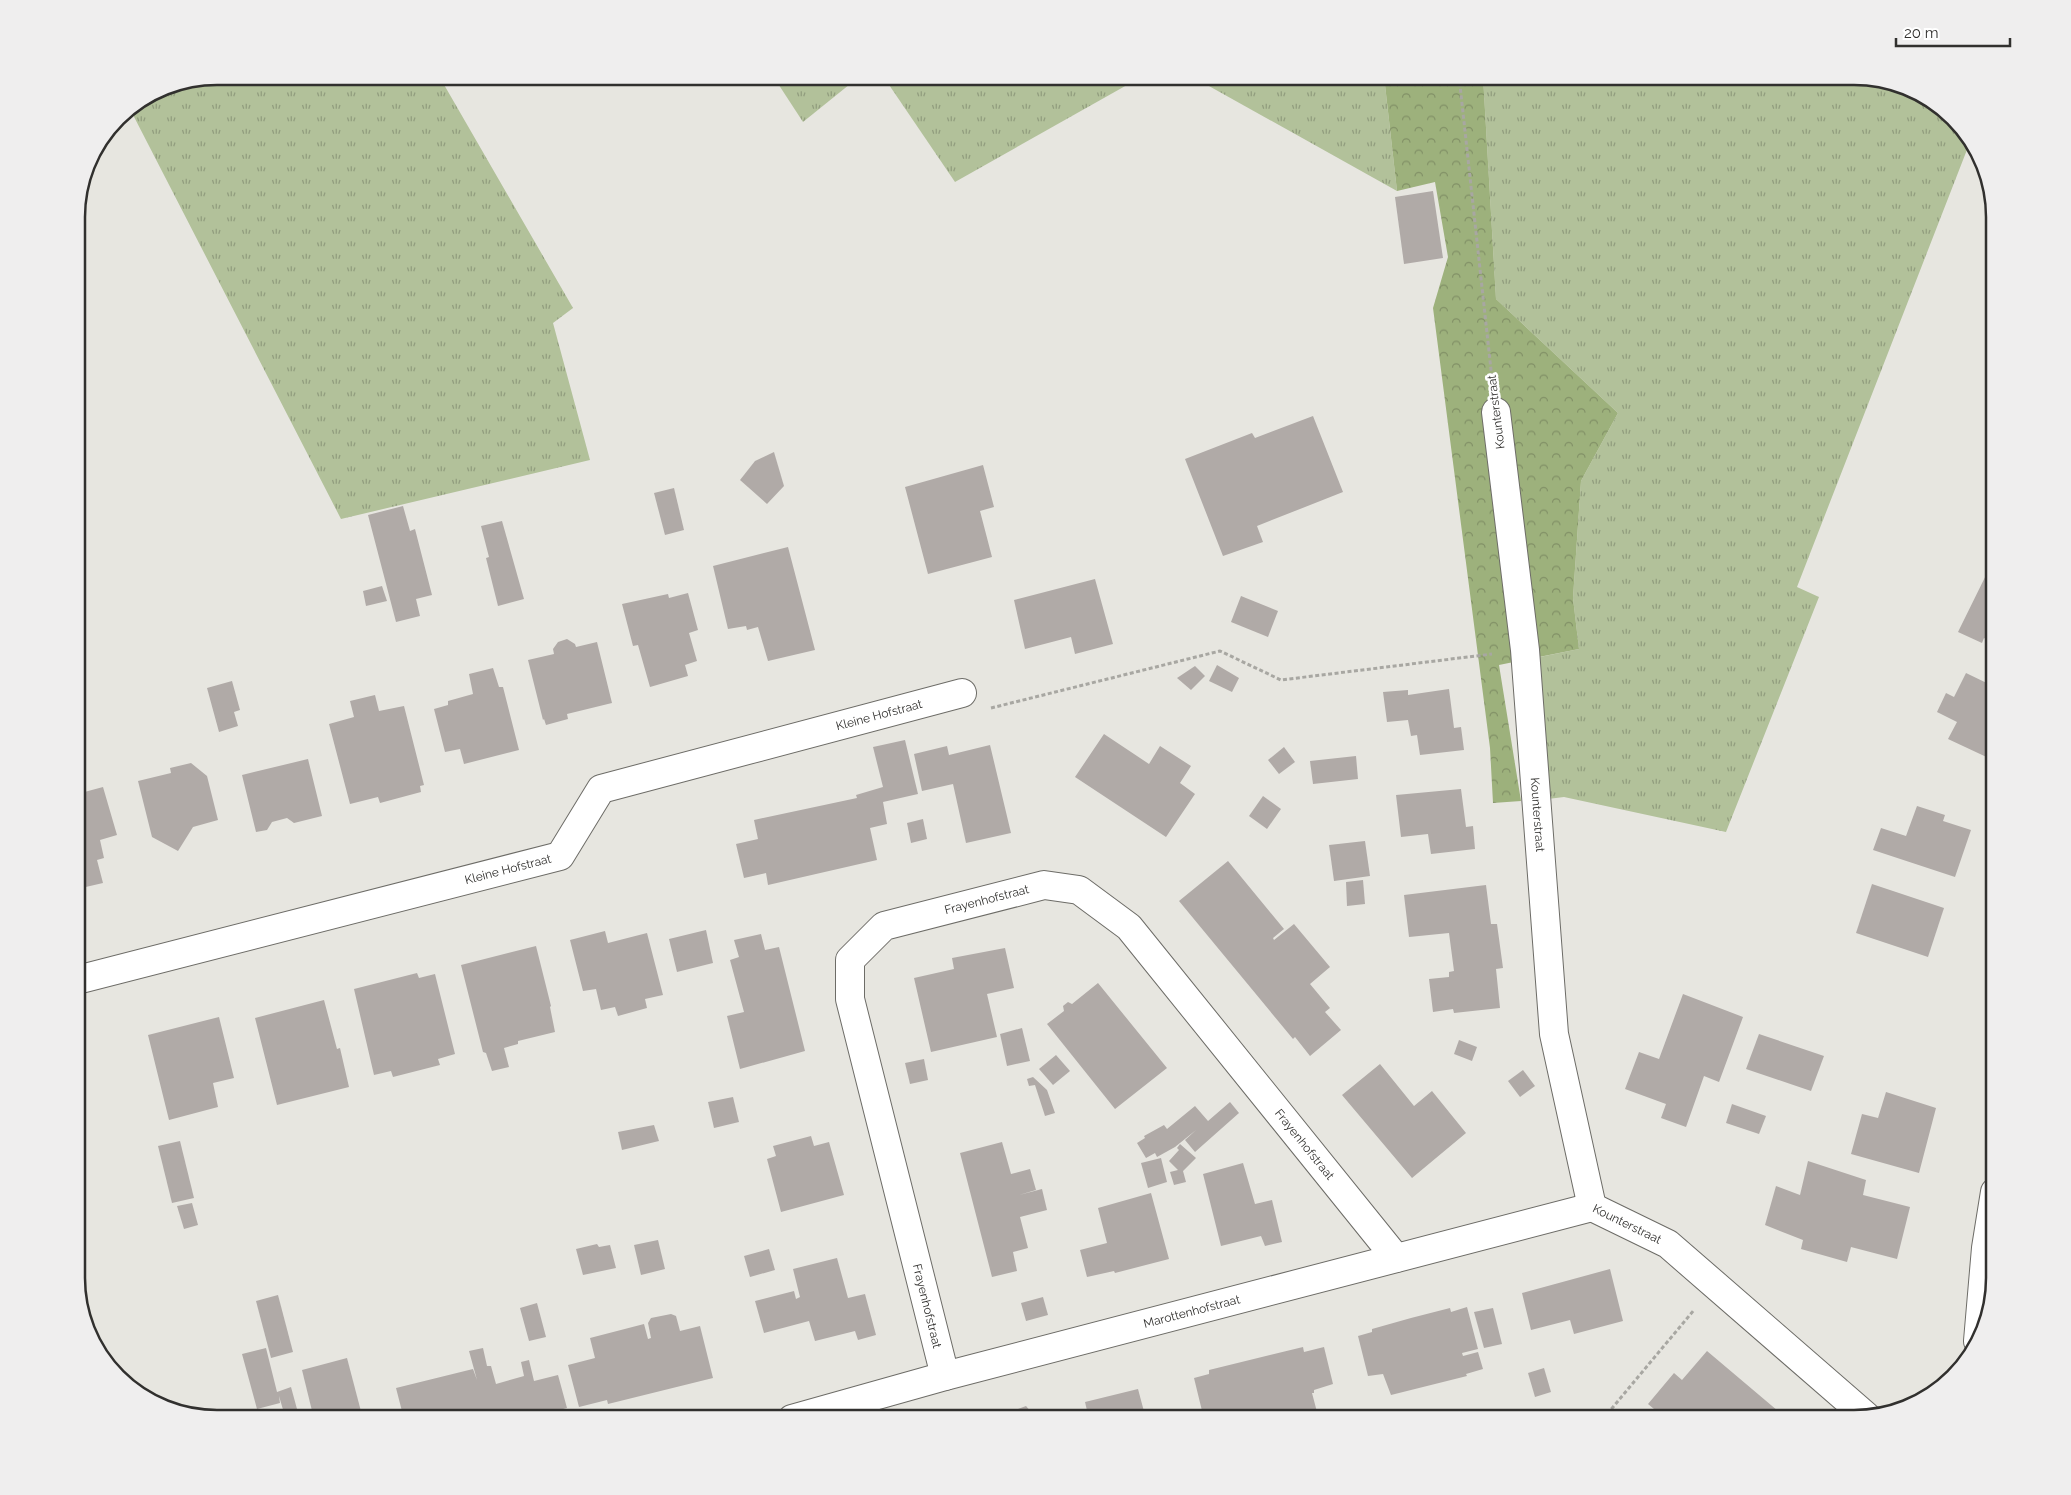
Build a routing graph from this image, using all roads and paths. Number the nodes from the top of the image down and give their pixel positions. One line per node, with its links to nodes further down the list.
1 (1461, 85): 2 (path, Kounterstraat)
2 (1496, 412): 3 (street, Kounterstraat)
3 (1525, 650): 4 (path); 6 (street, Kounterstraat)
4 (962, 693): 5 (street, Kleine Hofstraat)
5 (85, 978)
6 (1592, 1207): 8 (street, Marottenhofstraat); 9 (street, Kounterstraat)
7 (1986, 1248): 10 (street)
8 (1396, 1258): 11 (street, Marottenhofstraat); 11 (street, Frayenhofstraat)
9 (1715, 1284): 13 (path); 14 (street, Kounterstraat)
10 (1980, 1315)
11 (945, 1376): 12 (street, Marottenhofstraat)
12 (824, 1410)
13 (1610, 1410)
14 (1859, 1410)

